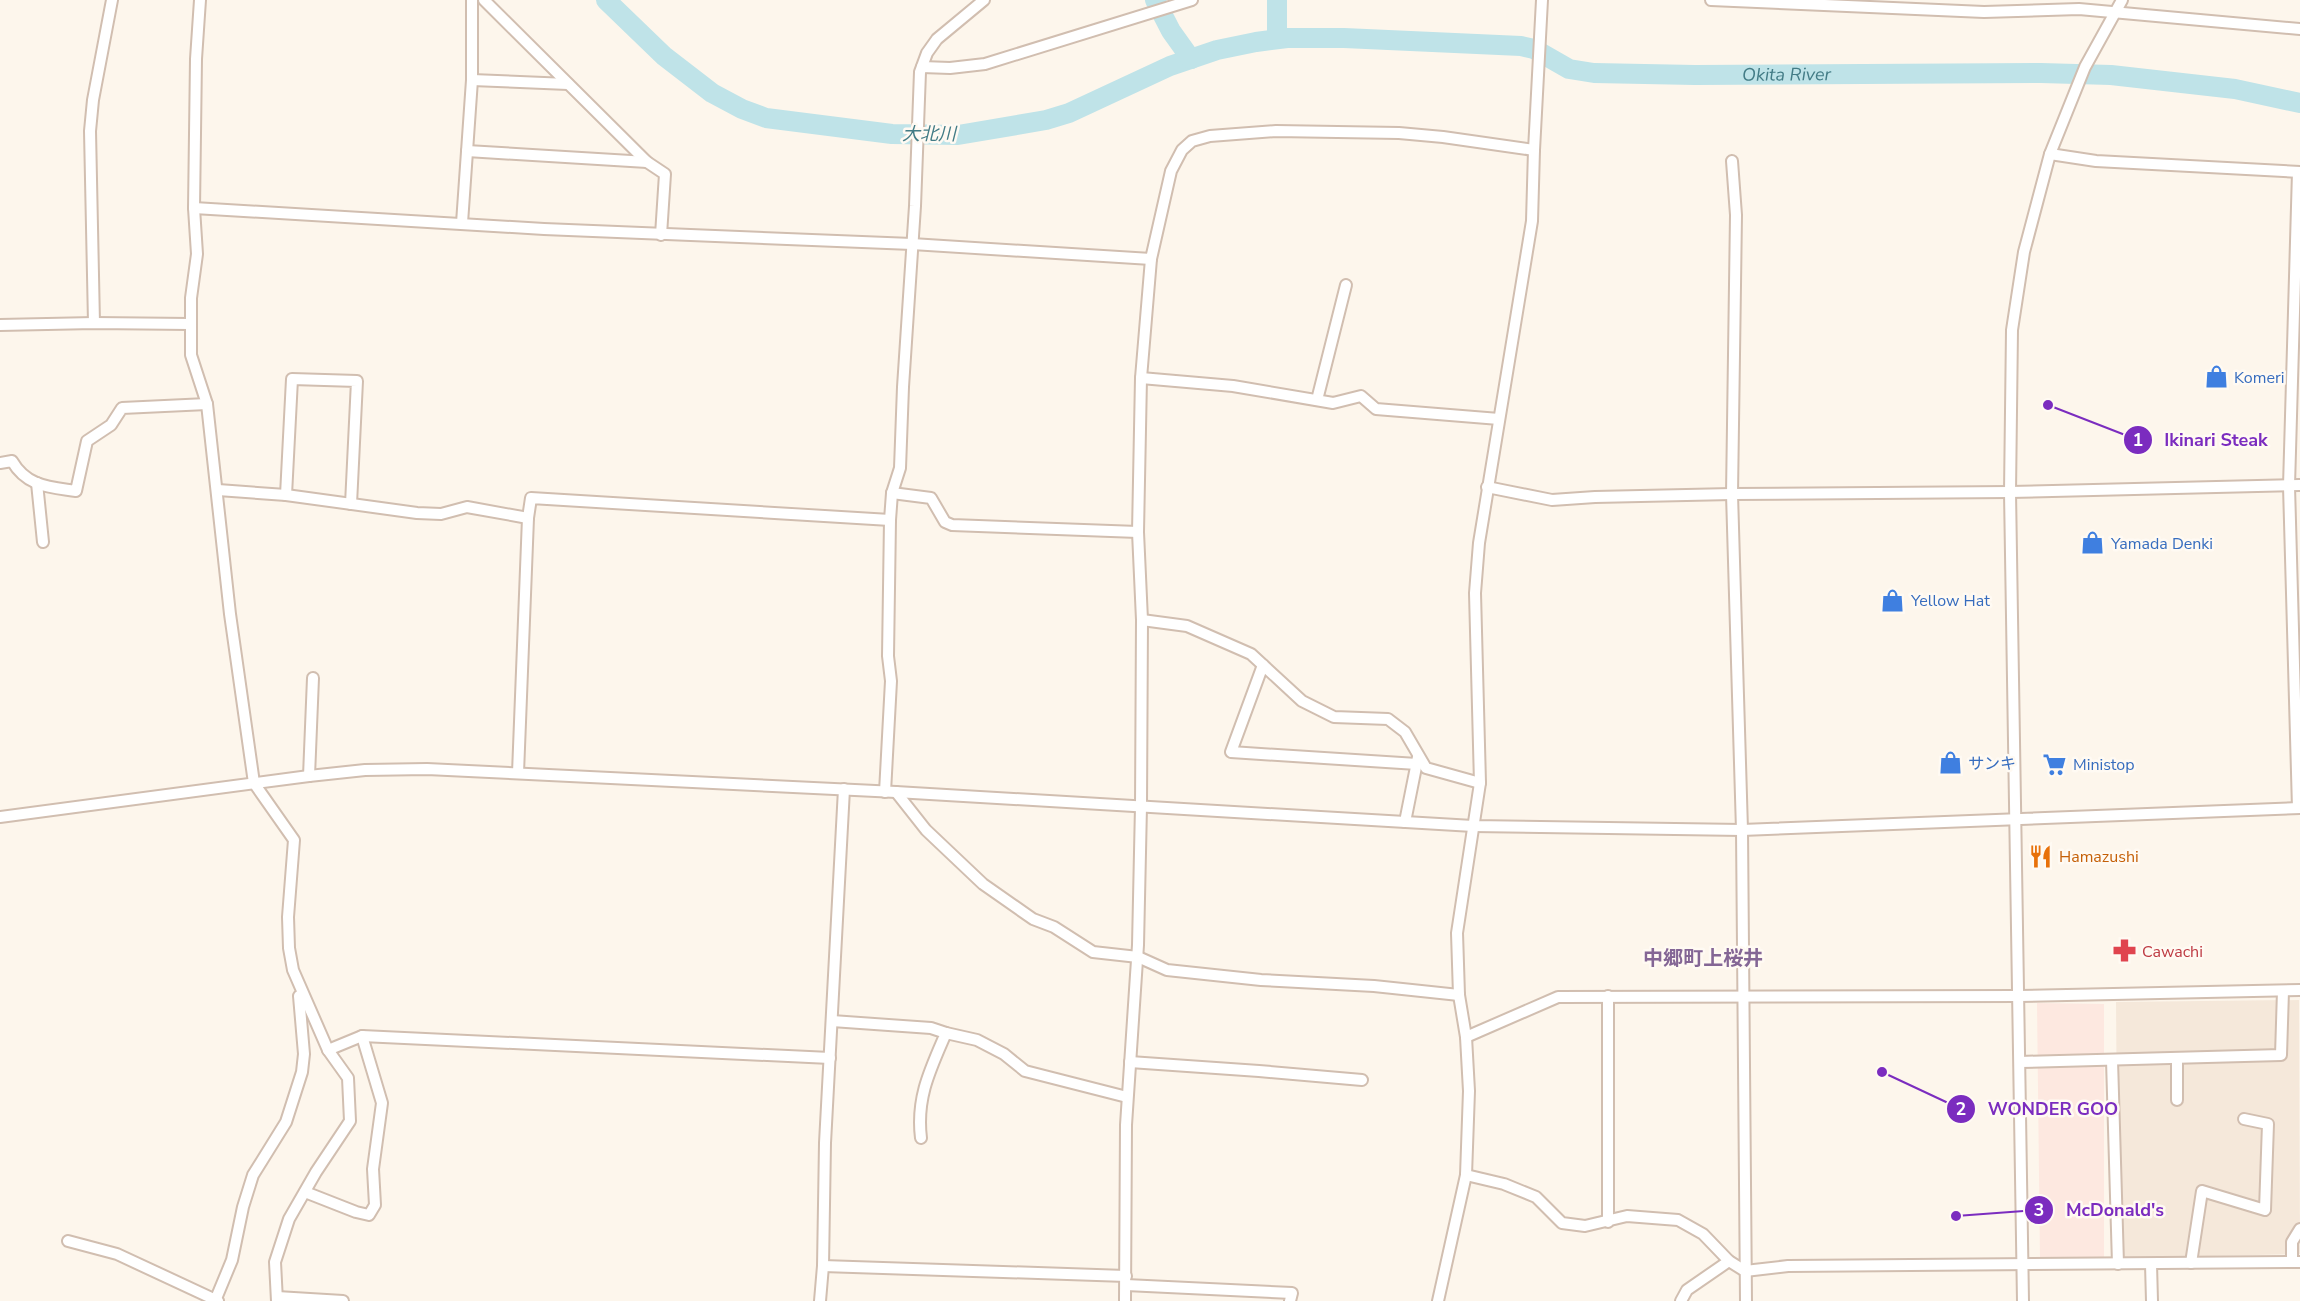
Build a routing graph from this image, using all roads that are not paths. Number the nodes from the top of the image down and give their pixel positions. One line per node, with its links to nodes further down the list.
1 (112, 0): 28 (street)
2 (200, 0): 22 (street)
3 (471, 0): 14 (street)
4 (484, 0): 15 (street)
5 (984, 0): 13 (street)
6 (1191, 0): 13 (street)
7 (1542, 0): 16 (street)
8 (1711, 0): 9 (street)
9 (1718, 0): 11 (street)
10 (2122, 0): 11 (street)
11 (2113, 14): 12 (street); 18 (street)
12 (2300, 29)
13 (921, 69): 25 (street)
14 (472, 80): 15 (street); 17 (street)
15 (568, 84): 20 (street)
16 (1534, 150): 26 (street); 34 (street)
17 (467, 151): 20 (street); 23 (street)
18 (2052, 151): 21 (street); 40 (street)
19 (1732, 161): 42 (street)
20 (646, 162): 24 (street)
21 (2299, 172): 37 (street)
22 (194, 208): 23 (street); 29 (street)
23 (462, 223): 24 (street)
24 (661, 235): 25 (street)
25 (912, 244): 26 (street); 41 (street)
26 (1150, 259): 31 (street)
27 (1346, 285): 32 (street)
28 (94, 323): 29 (street); 30 (street)
29 (190, 324): 33 (street)
30 (0, 326)
31 (1141, 378): 32 (street); 47 (street)
32 (1317, 400): 34 (street)
33 (207, 404): 36 (street); 39 (street)
34 (1499, 419): 38 (street)
35 (0, 463): 36 (street)
36 (37, 483): 48 (street)
37 (2294, 486): 40 (street); 60 (street)
38 (1487, 487): 42 (street); 56 (street)
39 (218, 490): 43 (street); 55 (street)
40 (2010, 492): 42 (street); 62 (street)
41 (892, 493): 46 (street); 47 (street)
42 (1732, 494): 65 (street)
43 (286, 495): 44 (street); 44 (street)
44 (351, 504): 45 (street)
45 (528, 518): 46 (street); 53 (street)
46 (890, 520): 58 (street)
47 (1138, 531): 49 (street)
48 (43, 542)
49 (1142, 620): 50 (street); 59 (street)
50 (1263, 665): 52 (street); 52 (street)
51 (313, 678): 54 (street)
52 (1418, 758): 56 (street); 63 (street)
53 (518, 773): 54 (street); 57 (street)
54 (309, 776): 55 (street)
55 (254, 783): 61 (street); 67 (street)
56 (1480, 783): 64 (street)
57 (844, 789): 58 (street); 74 (street)
58 (890, 792): 59 (street); 66 (street)
59 (1141, 806): 63 (street); 66 (street)
60 (2299, 808): 62 (street)
61 (0, 817)
62 (2016, 818): 65 (street); 73 (street)
63 (1405, 822): 64 (street)
64 (1473, 826): 65 (street); 70 (street)
65 (1742, 830): 71 (street)
66 (1136, 957): 70 (street); 82 (street)
67 (299, 987): 78 (street); 104 (street)
68 (2300, 990): 69 (street)
69 (2283, 991): 73 (street); 80 (street)
70 (1459, 995): 77 (street)
71 (1744, 995): 72 (street); 73 (street); 101 (street)
72 (1608, 996): 77 (street); 91 (street)
73 (2019, 996): 83 (street)
74 (832, 1021): 75 (street); 79 (street)
75 (946, 1034): 85 (street); 88 (street)
76 (362, 1036): 78 (street); 79 (street); 90 (street)
77 (1466, 1037): 89 (street)
78 (328, 1050): 90 (street)
79 (830, 1058): 100 (street)
80 (2177, 1058): 81 (street); 86 (street)
81 (2112, 1060): 83 (street); 97 (street)
82 (1130, 1062): 84 (street); 85 (street)
83 (2020, 1062): 99 (street)
84 (1362, 1080)
85 (1127, 1097): 102 (street)
86 (2177, 1100)
87 (2244, 1119): 96 (street)
88 (921, 1138)
89 (1466, 1175): 91 (street); 109 (street)
90 (305, 1192): 103 (street)
91 (1608, 1222): 94 (street)
92 (2300, 1229): 95 (street)
93 (68, 1241): 104 (street)
94 (1729, 1261): 101 (street); 110 (street)
95 (2296, 1262): 96 (street)
96 (2192, 1263): 98 (street)
97 (2118, 1264): 98 (street); 99 (street)
98 (2151, 1264): 113 (street)
99 (2023, 1265): 101 (street); 112 (street)
100 (823, 1266): 102 (street); 106 (street)
101 (1745, 1271): 111 (street)
102 (1126, 1281): 107 (street); 108 (street)
103 (277, 1299): 105 (street)
104 (216, 1301)
105 (343, 1301)
106 (820, 1301)
107 (1125, 1301)
108 (1290, 1301)
109 (1438, 1301)
110 (1681, 1301)
111 (1746, 1301)
112 (2023, 1301)
113 (2152, 1301)

